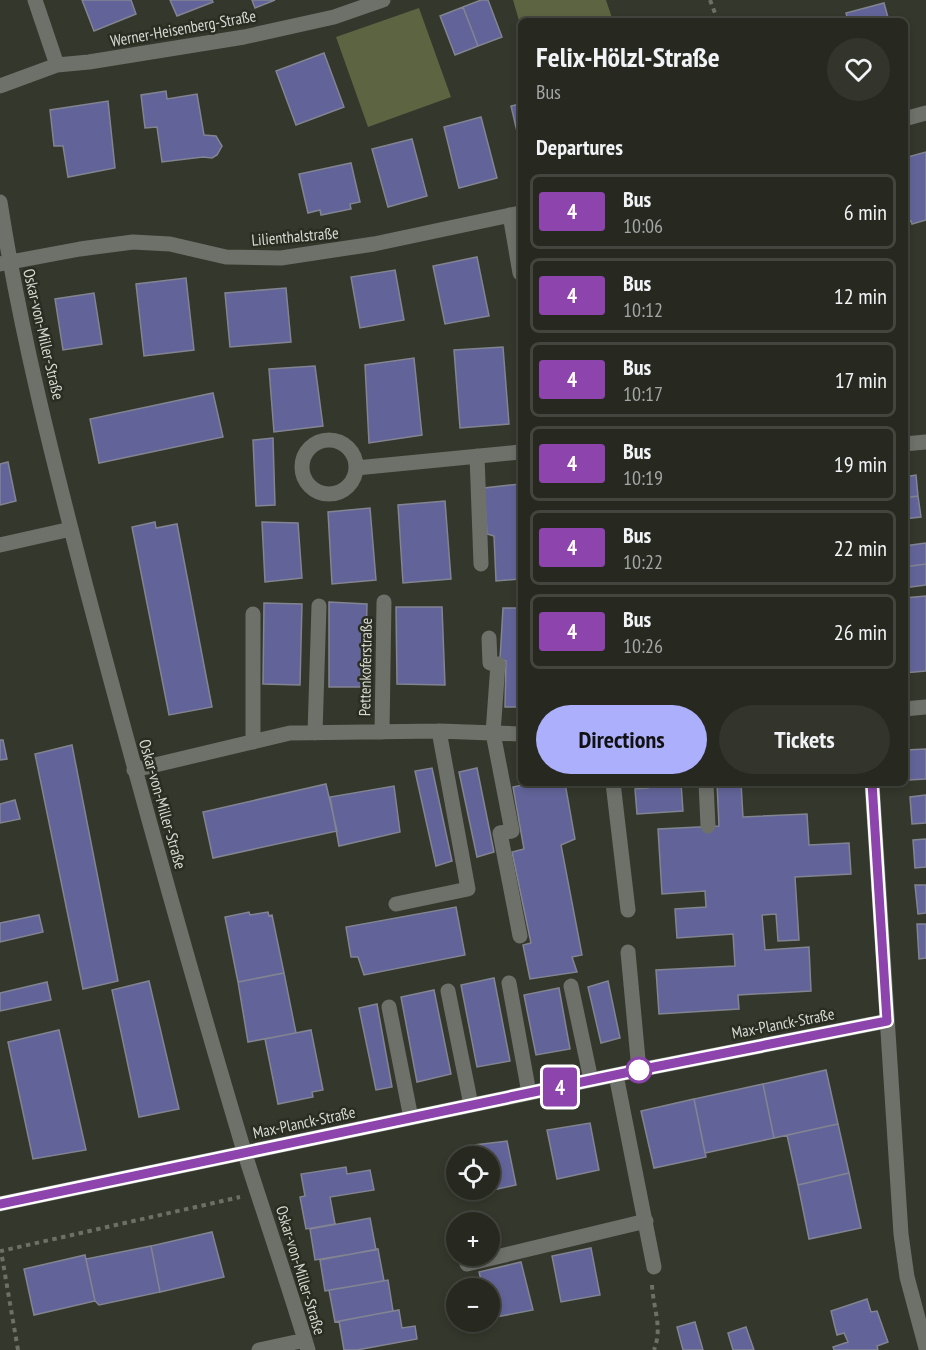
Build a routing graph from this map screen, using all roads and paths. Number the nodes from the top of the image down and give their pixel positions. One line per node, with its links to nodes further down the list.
1 (36, 0): 5 (street)
2 (383, 0): 5 (street, Werner-Heisenberg-Straße)
3 (710, 0): 4 (path)
4 (717, 18)
5 (57, 64): 6 (street, Werner-Heisenberg-Straße)
6 (0, 86)
7 (926, 113): 8 (street)
8 (908, 118)
9 (0, 202): 12 (street, Oskar-von-Miller-Straße)
10 (515, 214): 11 (street); 12 (street, Lilienthalstraße)
11 (518, 249)
12 (5, 263): 18 (street, Oskar-von-Miller-Straße)
13 (926, 442): 14 (street)
14 (908, 444)
15 (518, 453): 16 (street)
16 (477, 456): 17 (street); 20 (street)
17 (356, 468)
18 (71, 529): 19 (street); 33 (street, Oskar-von-Miller-Straße)
19 (0, 545)
20 (481, 564)
21 (384, 602): 28 (street, Pettenkoferstraße)
22 (319, 606): 29 (street)
23 (253, 614): 32 (street)
24 (489, 638): 30 (street)
25 (926, 707): 26 (street)
26 (908, 709)
27 (439, 731): 28 (street, Pettenkoferstraße); 30 (street, Pettenkoferstraße); 38 (street)
28 (382, 732): 29 (street, Pettenkoferstraße)
29 (315, 733): 32 (street, Pettenkoferstraße)
30 (493, 733): 31 (street, Pettenkoferstraße); 40 (street)
31 (518, 734)
32 (253, 742): 33 (street, Pettenkoferstraße)
33 (134, 770): 53 (street, Oskar-von-Miller-Straße)
34 (613, 786): 39 (street)
35 (706, 786): 37 (street)
36 (872, 786): 46 (street)
37 (708, 826)
38 (396, 904)
39 (628, 910)
40 (520, 936)
41 (628, 952): 47 (street)
42 (509, 983): 50 (street)
43 (572, 986): 49 (street)
44 (448, 991): 51 (street)
45 (389, 1007): 52 (street)
46 (887, 1021): 47 (street, Max-Planck-Straße); 60 (street)
47 (639, 1070): 48 (street, Max-Planck-Straße)
48 (616, 1075): 49 (street, Max-Planck-Straße); 56 (street)
49 (591, 1080): 50 (street, Max-Planck-Straße)
50 (529, 1093): 51 (street, Max-Planck-Straße)
51 (471, 1105): 52 (street, Max-Planck-Straße)
52 (411, 1118): 53 (street, Max-Planck-Straße)
53 (245, 1154): 54 (street, Oskar-von-Miller-Straße); 55 (street, Max-Planck-Straße)
54 (258, 1193): 59 (street, Oskar-von-Miller-Straße); 61 (path)
55 (0, 1204)
56 (645, 1221): 57 (street); 58 (street)
57 (500, 1256)
58 (654, 1267): 63 (path)
59 (306, 1345): 62 (street)
60 (926, 1348)
61 (18, 1350)
62 (259, 1350)
63 (654, 1350)

